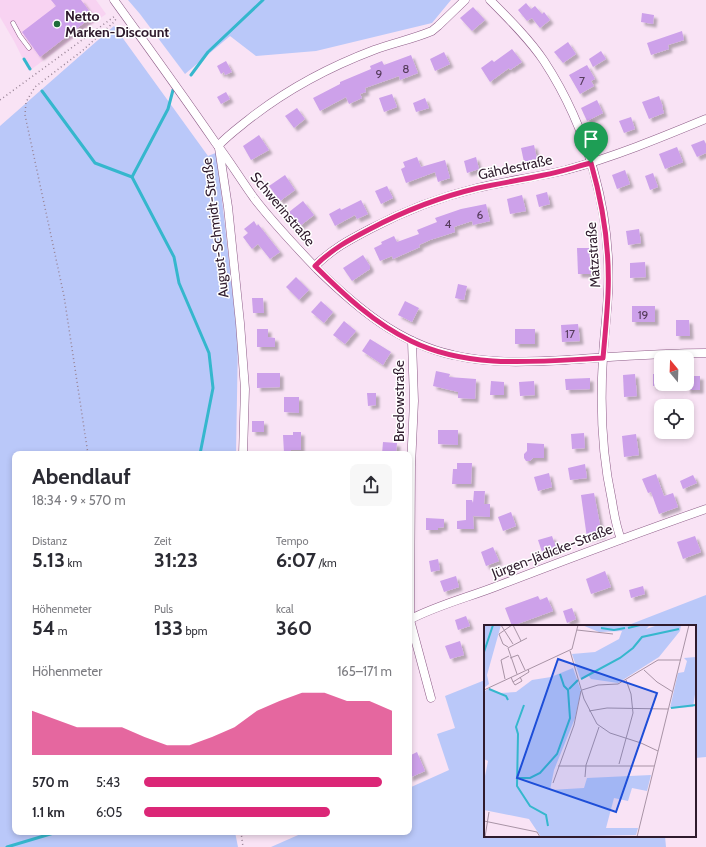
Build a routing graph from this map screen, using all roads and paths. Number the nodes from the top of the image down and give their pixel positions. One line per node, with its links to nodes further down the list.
1 (114, 0): 8 (street, Schwerinstraße)
2 (465, 0): 8 (street, August-Schmidt-Straße)
3 (490, 0): 9 (street, Matzstraße)
4 (12, 22): 5 (lane)
5 (29, 48)
6 (0, 100): 14 (path)
7 (706, 119): 9 (street, Gähdestraße)
8 (218, 146): 10 (street, Schwerinstraße); 15 (street, August-Schmidt-Straße)
9 (591, 163): 10 (street, Gähdestraße); 13 (street, Matzstraße)
10 (315, 266): 11 (street, Schwerinstraße)
11 (412, 341): 13 (street, Schwerinstraße); 16 (street, Bredowstraße)
12 (706, 353): 13 (street, Schwerinstraße)
13 (603, 358): 18 (street, Matzstraße)
14 (88, 451)
15 (243, 451)
16 (412, 451)
17 (706, 509): 18 (street, Jürgen-Jädicke-Straße)
18 (621, 539): 19 (street, Jürgen-Jädicke-Straße)
19 (412, 619)
20 (412, 627): 21 (street, Bredowstraße)
21 (431, 698)
22 (241, 835): 23 (path)
23 (243, 847)

